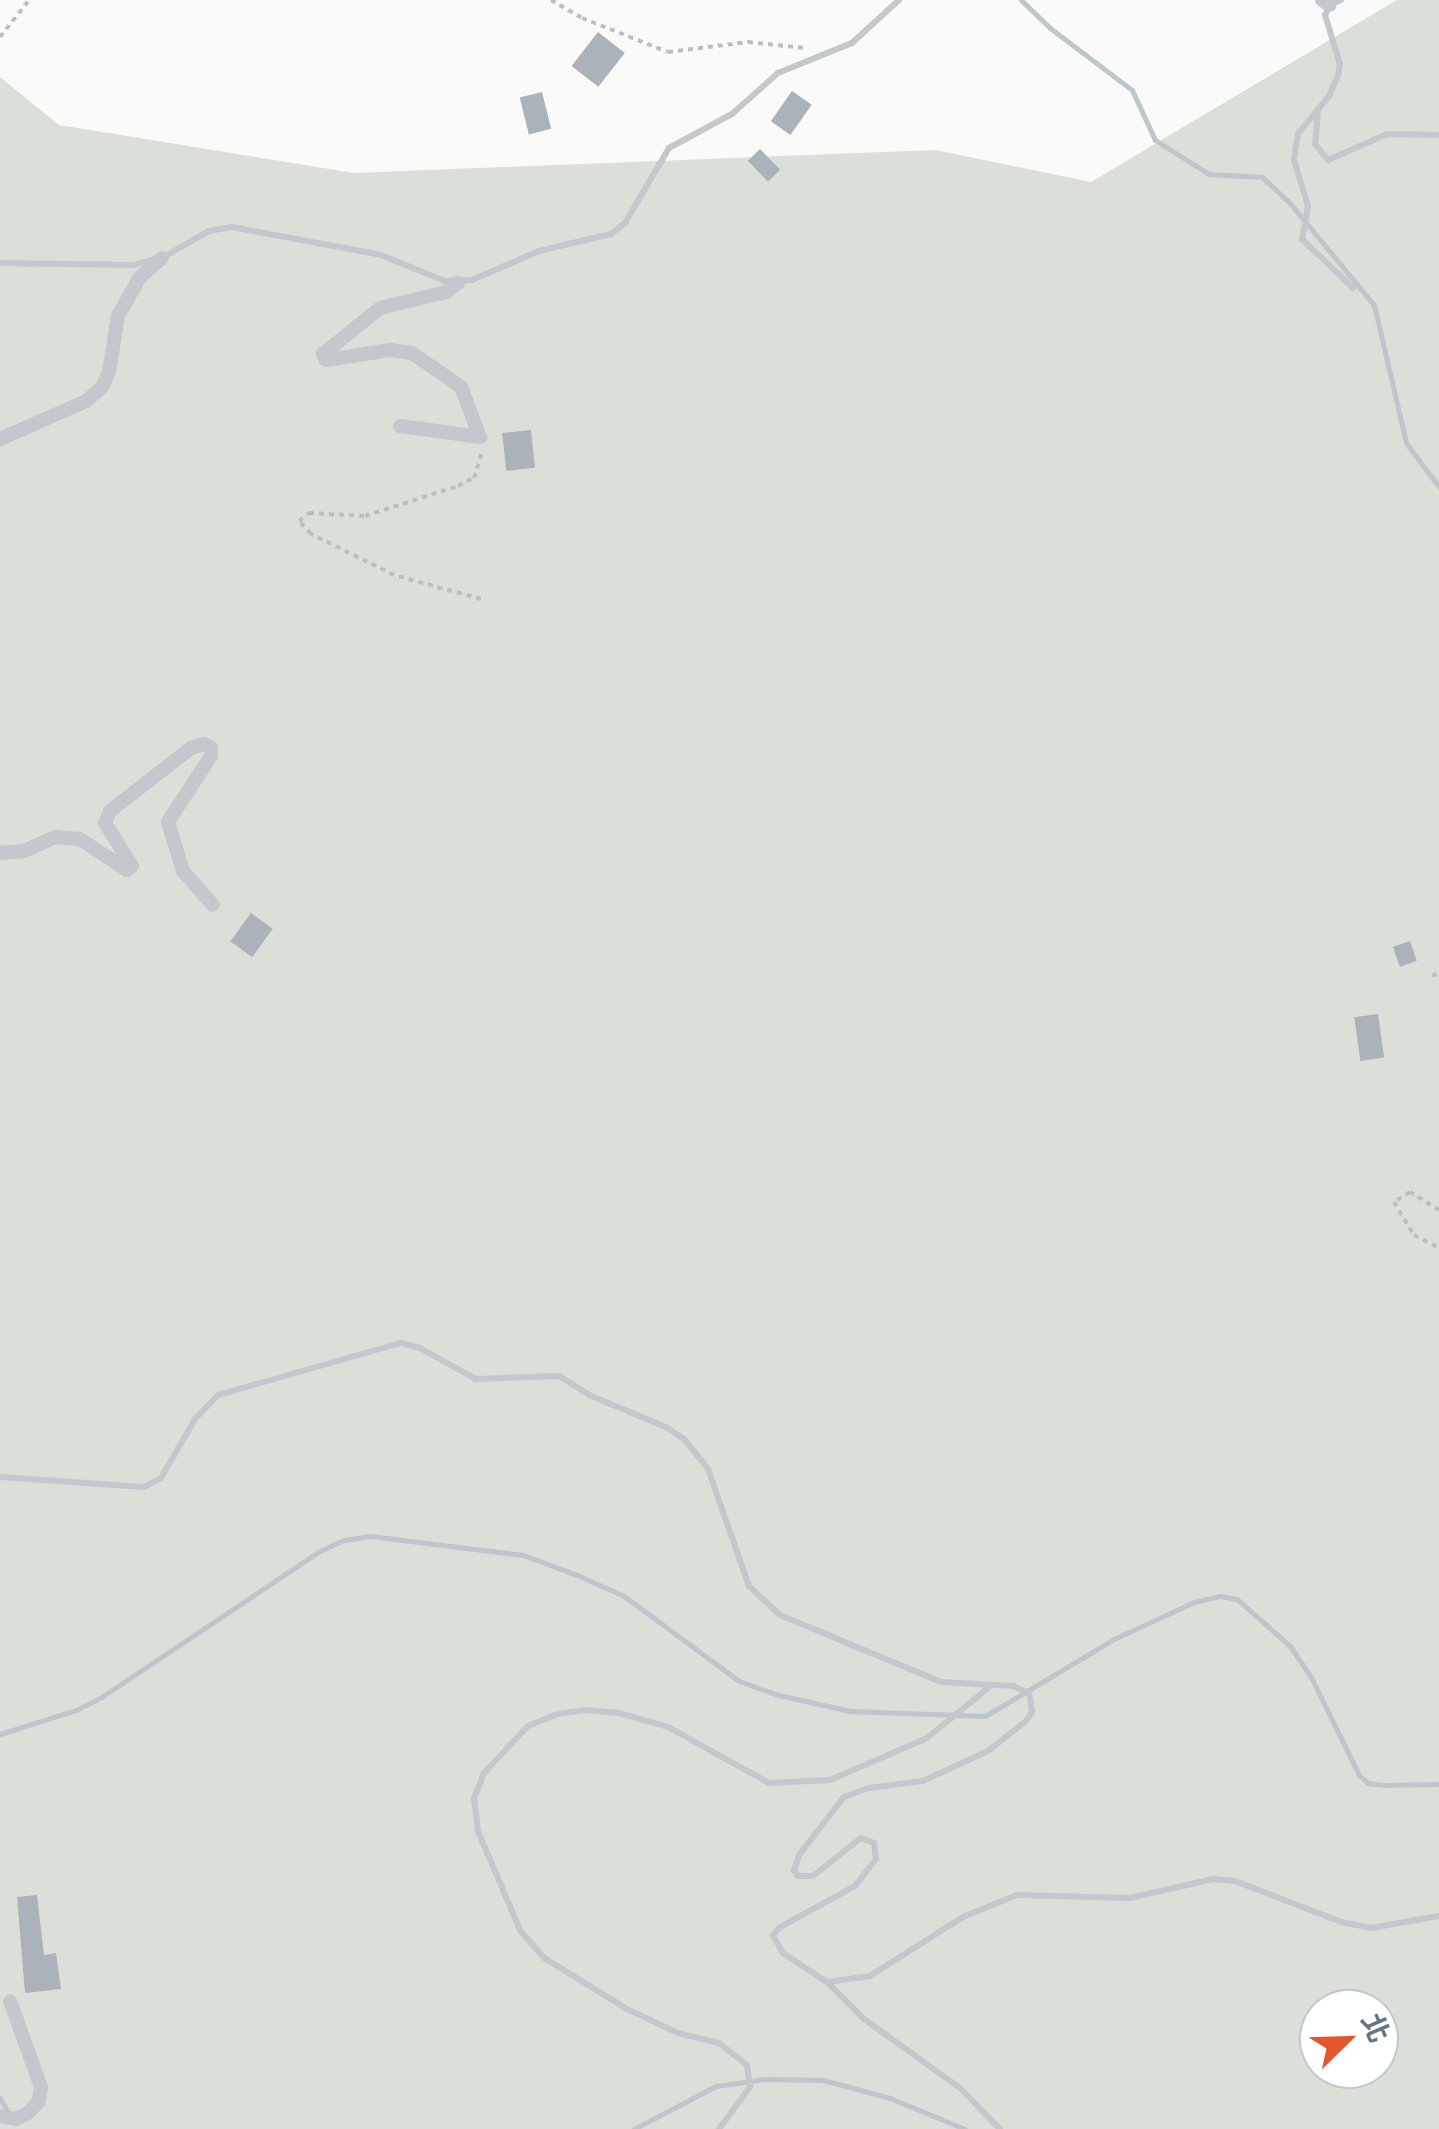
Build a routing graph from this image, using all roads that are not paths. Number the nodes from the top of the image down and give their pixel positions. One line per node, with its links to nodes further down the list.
1 (899, 0): 7 (lane)
2 (1331, 2): 3 (lane)
3 (1318, 110): 4 (lane); 8 (lane)
4 (1439, 135)
5 (162, 258): 6 (lane); 7 (lane); 10 (street)
6 (0, 263)
7 (458, 283): 9 (street)
8 (1352, 288)
9 (400, 426)
10 (0, 439)
11 (0, 853): 12 (street)
12 (213, 905)
13 (0, 1478): 14 (lane)
14 (989, 1688): 16 (lane); 19 (lane)
15 (1439, 1916): 16 (lane)
16 (827, 1982): 20 (lane)
17 (10, 2001): 18 (street)
18 (0, 2116)
19 (719, 2129)
20 (1000, 2129)

